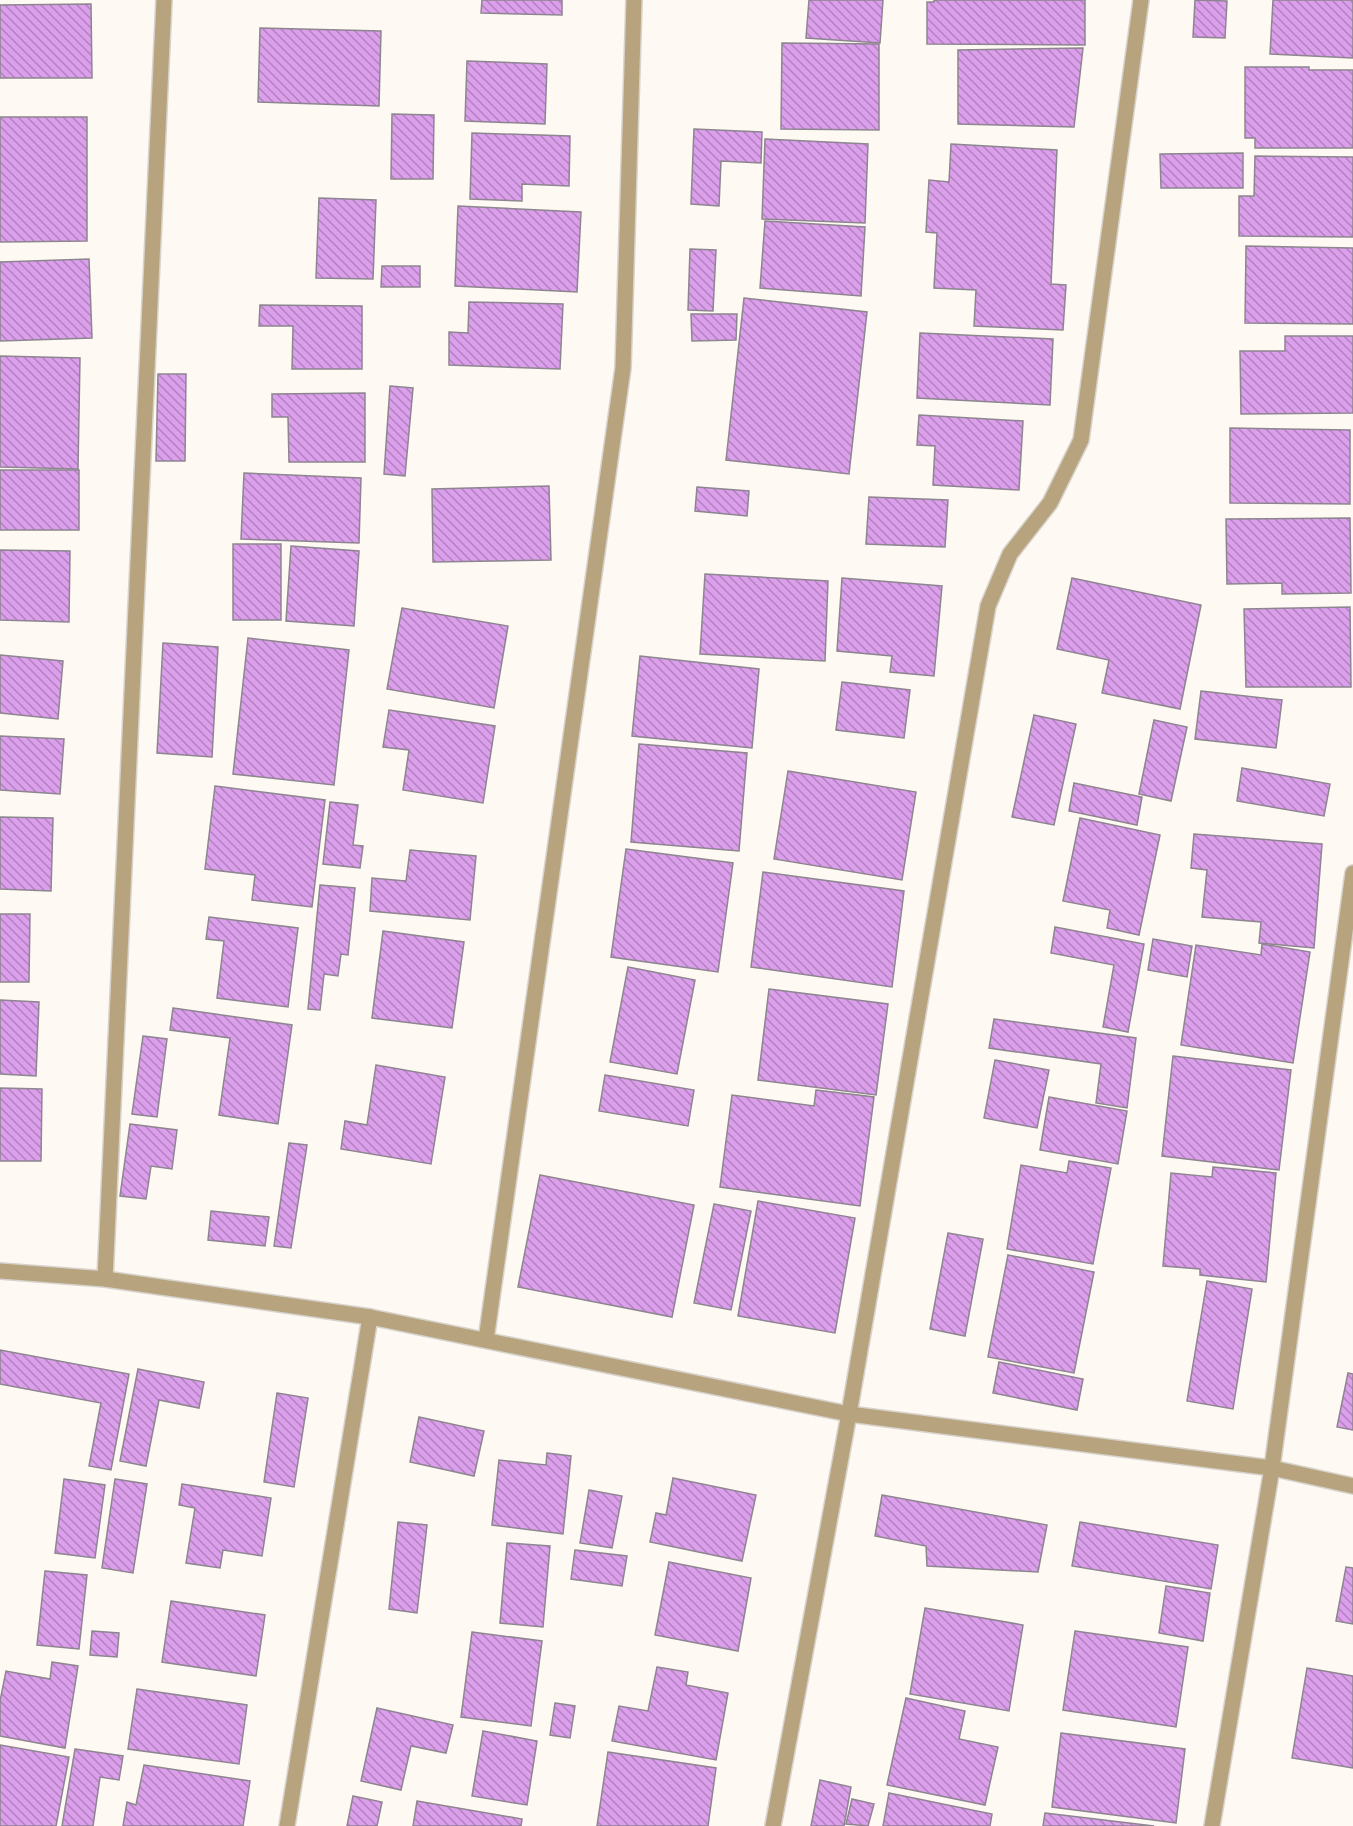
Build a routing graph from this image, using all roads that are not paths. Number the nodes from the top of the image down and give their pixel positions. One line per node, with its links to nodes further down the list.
1 (164, 0): 6 (street)
2 (634, 0): 8 (street)
3 (1141, 0): 9 (street)
4 (1353, 873): 10 (street)
5 (0, 1271): 6 (street)
6 (105, 1279): 7 (street)
7 (370, 1317): 8 (street); 12 (street)
8 (486, 1340): 9 (street)
9 (849, 1414): 10 (street); 13 (street)
10 (1272, 1468): 11 (street); 14 (street)
11 (1353, 1486)
12 (287, 1826)
13 (773, 1826)
14 (1212, 1826)

